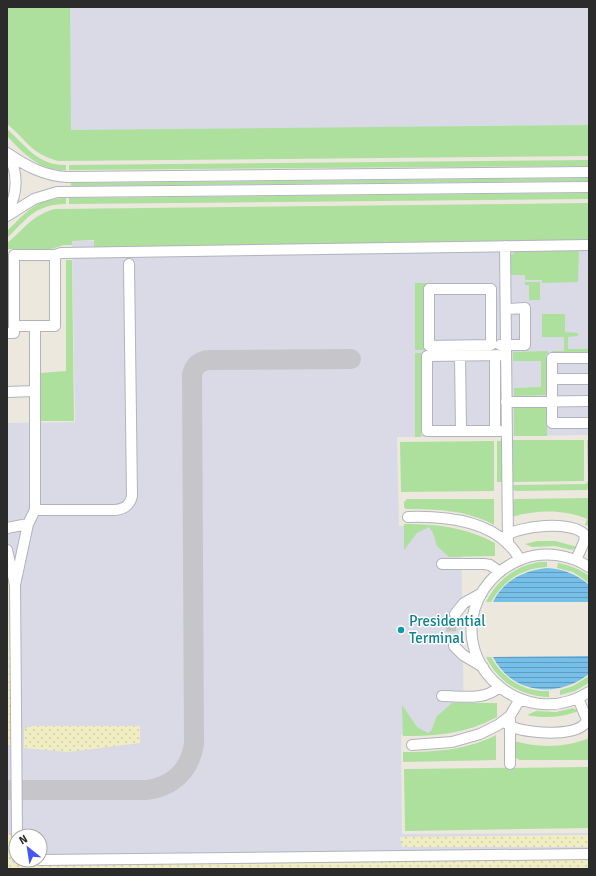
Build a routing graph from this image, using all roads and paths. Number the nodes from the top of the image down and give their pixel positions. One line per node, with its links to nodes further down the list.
1 (7, 153): 2 (street); 4 (street)
2 (589, 172)
3 (589, 187): 4 (street)
4 (7, 215)
5 (589, 245): 6 (street)
6 (505, 246): 7 (street); 9 (street)
7 (55, 255): 10 (street); 11 (street)
8 (129, 264): 29 (street)
9 (506, 309): 13 (street); 13 (street)
10 (35, 326): 11 (street); 20 (street)
11 (11, 328)
12 (492, 345): 12 (street); 13 (street)
13 (506, 345): 16 (street)
14 (460, 356): 15 (street); 26 (street); 26 (street)
15 (494, 356): 16 (street); 27 (street)
16 (506, 356): 24 (street)
17 (589, 358): 18 (street)
18 (552, 379): 19 (street); 22 (street)
19 (589, 379)
20 (34, 391): 21 (street); 29 (street)
21 (7, 392)
22 (552, 401): 23 (street); 24 (street); 25 (street)
23 (589, 401)
24 (506, 402): 28 (street)
25 (589, 423)
26 (461, 431): 27 (street)
27 (495, 431): 28 (street)
28 (507, 431): 33 (street)
29 (35, 510): 31 (street)
30 (408, 517): 33 (street)
31 (28, 524): 32 (street); 40 (street)
32 (7, 528)
33 (506, 539): 35 (street); 36 (street)
34 (7, 550): 40 (street)
35 (520, 560): 36 (street); 39 (street)
36 (576, 560): 38 (street)
37 (442, 564): 39 (street)
38 (589, 567)
39 (500, 572): 41 (street)
40 (15, 584): 53 (street)
41 (482, 592): 42 (street); 44 (street)
42 (455, 614)
43 (454, 646): 44 (street)
44 (482, 667): 45 (street)
45 (500, 687): 47 (street); 49 (street)
46 (589, 692): 48 (street)
47 (442, 696)
48 (578, 698): 49 (street); 50 (street)
49 (520, 699): 50 (street)
50 (508, 721): 51 (street); 52 (street)
51 (412, 745)
52 (510, 764)
53 (17, 828)
54 (589, 854): 55 (street)
55 (48, 860)

